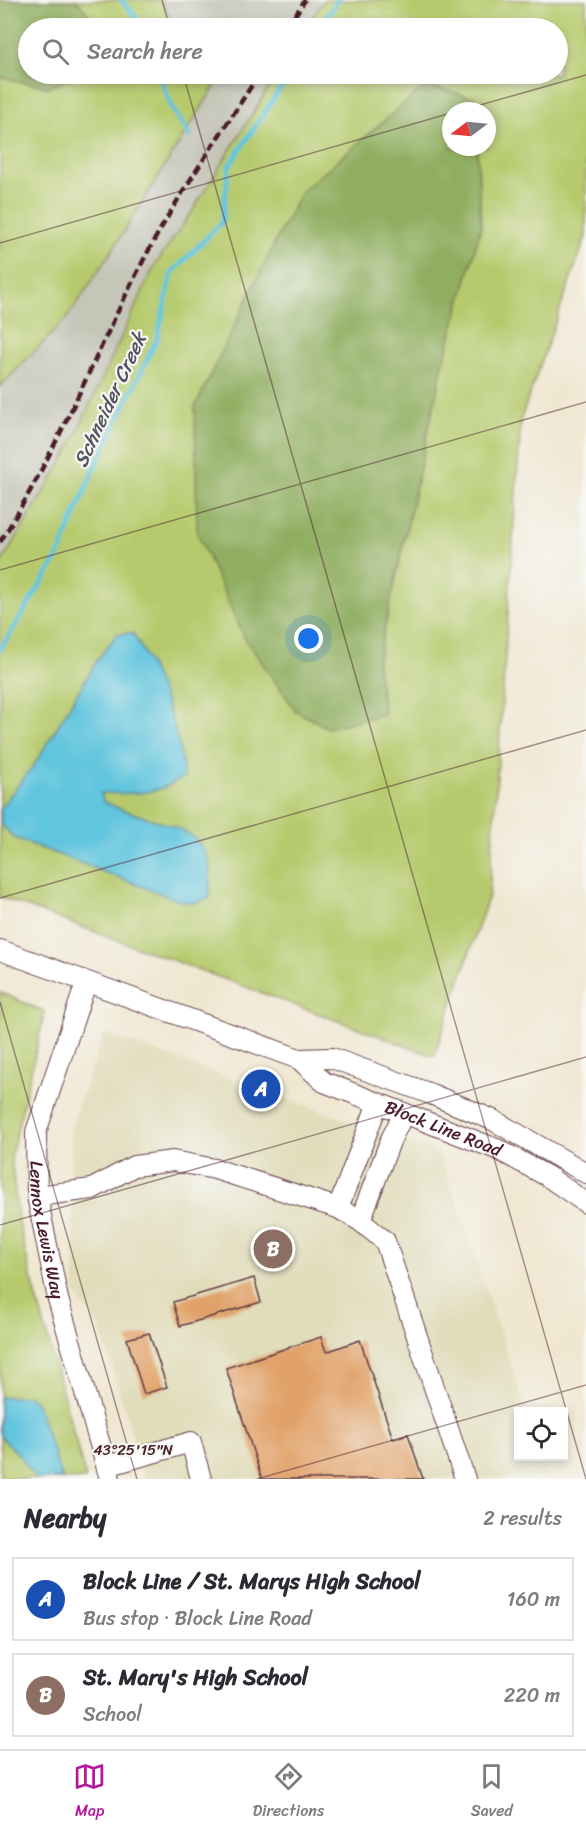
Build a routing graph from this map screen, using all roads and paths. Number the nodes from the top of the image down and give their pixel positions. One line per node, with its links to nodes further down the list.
1 (0, 950): 2 (street, Block Line Road)
2 (86, 983): 3 (street, Block Line Road); 7 (street, Lennox Lewis Way)
3 (299, 1059): 4 (street, Block Line Road); 6 (street, Block Line Road)
4 (378, 1103): 5 (street, Block Line Road); 9 (street)
5 (404, 1113): 8 (street, Block Line Road); 10 (street)
6 (586, 1173)
7 (37, 1196): 9 (street); 11 (street, Lennox Lewis Way)
8 (586, 1203)
9 (338, 1208): 10 (street)
10 (360, 1221): 13 (street)
11 (108, 1473): 12 (street)
12 (201, 1479)
13 (465, 1479)

